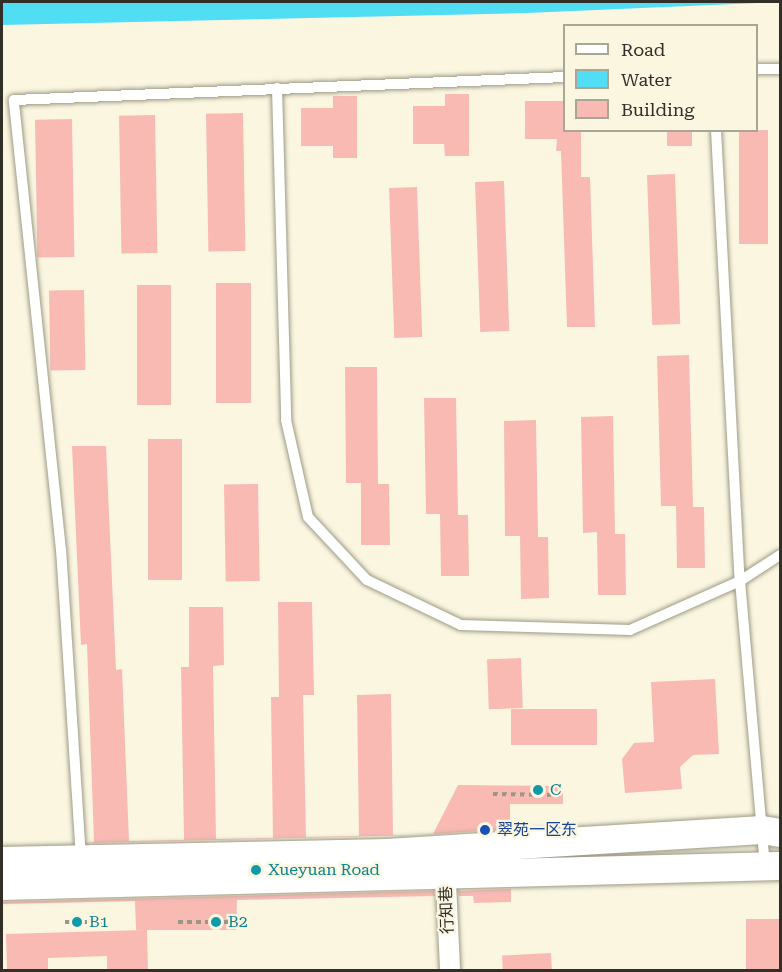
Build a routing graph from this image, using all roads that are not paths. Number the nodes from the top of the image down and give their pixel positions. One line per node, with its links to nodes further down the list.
1 (758, 69): 2 (lane)
2 (780, 69)
3 (563, 77): 4 (lane)
4 (277, 88): 7 (lane); 10 (lane)
5 (716, 132): 7 (lane)
6 (780, 555): 7 (lane)
7 (740, 581): 8 (lane)
8 (771, 831): 11 (main road); 12 (lane)
9 (2, 861): 10 (main road)
10 (81, 861): 11 (main road)
11 (445, 862): 12 (main road); 13 (main road); 14 (street, 行知巷)
12 (772, 866)
13 (2, 886)
14 (450, 970)

